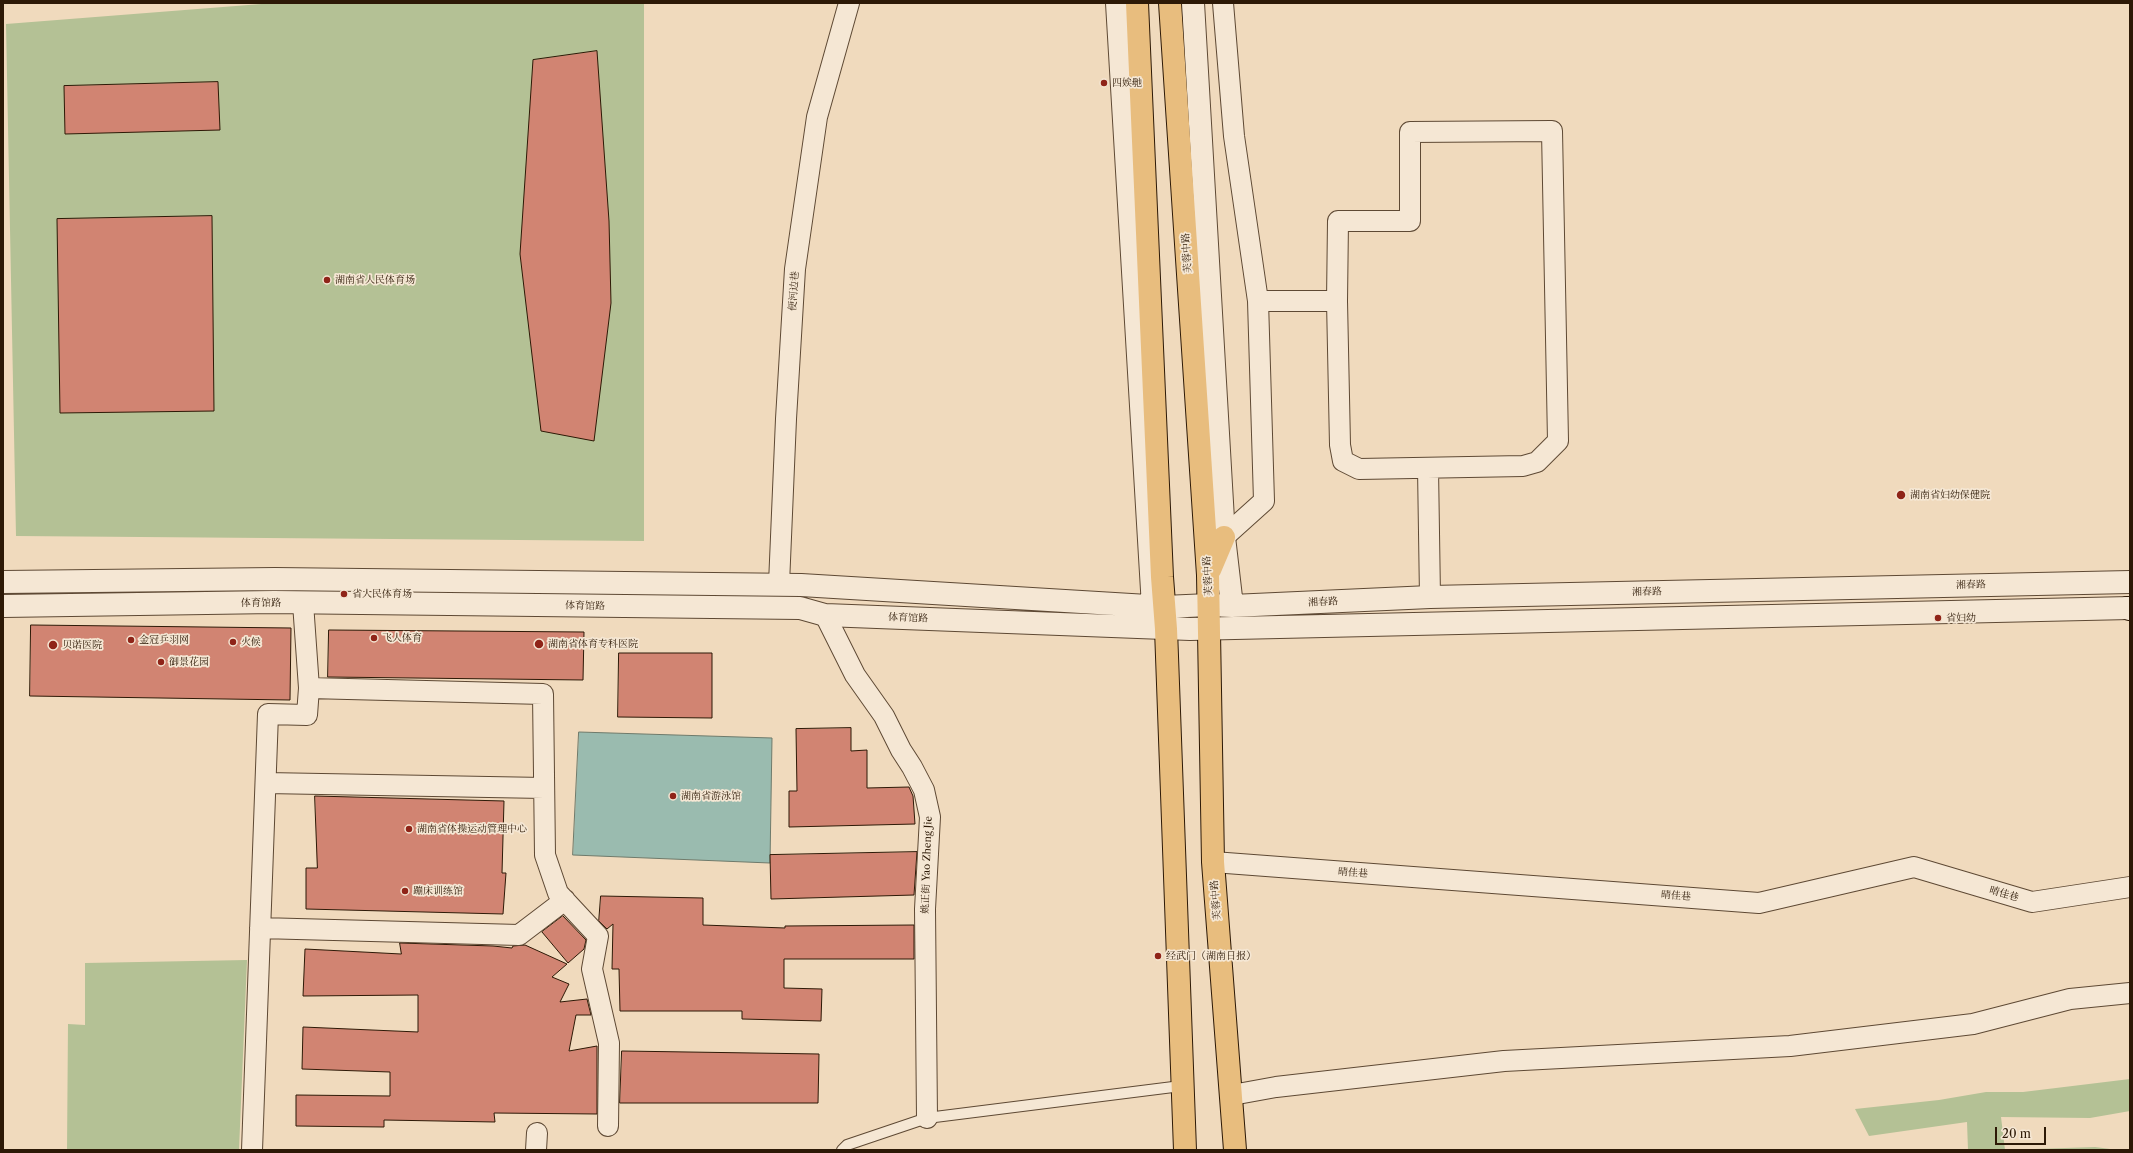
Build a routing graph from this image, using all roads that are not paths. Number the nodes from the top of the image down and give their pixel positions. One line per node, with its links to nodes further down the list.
1 (850, 3): 14 (street, 便河边巷)
2 (1117, 3): 20 (street)
3 (1137, 3): 20 (main road)
4 (1170, 3): 11 (main road, 芙蓉中路)
5 (1193, 3): 10 (street)
6 (1223, 3): 7 (street)
7 (1258, 301): 8 (street); 10 (street)
8 (1337, 301): 9 (street); 9 (street)
9 (1428, 468): 15 (street)
10 (1224, 537): 11 (main road); 19 (street)
11 (1208, 575): 17 (main road, 芙蓉中路)
12 (3, 582): 14 (street)
13 (2130, 582): 15 (street, 湘春路)
14 (779, 584): 20 (street)
15 (1430, 597): 19 (street, 湘春路)
16 (303, 603): 18 (street, 体育馆路); 22 (street, 体育馆路); 25 (street)
17 (1209, 605): 19 (street, 湘春路); 20 (street, 湘春路); 23 (main road, 芙蓉中路)
18 (3, 606)
19 (1232, 606)
20 (1158, 607): 24 (main road)
21 (2129, 608): 23 (street)
22 (825, 615): 24 (street, 体育馆路); 35 (street, 姚正街 Yao Zheng Jie)
23 (1210, 628): 24 (street); 28 (main road, 芙蓉中路)
24 (1166, 629): 33 (main road)
25 (309, 688): 26 (street); 27 (street)
26 (266, 783): 27 (street); 31 (street)
27 (544, 788): 30 (street)
28 (1213, 862): 29 (street, 晴佳巷); 34 (main road, 芙蓉中路)
29 (2130, 887)
30 (565, 900): 31 (street); 36 (street)
31 (260, 928): 37 (street)
32 (2130, 994): 34 (street)
33 (1182, 1086): 35 (lane); 39 (main road)
34 (1232, 1095): 40 (main road, 芙蓉中路)
35 (927, 1118): 38 (lane)
36 (608, 1126)
37 (252, 1150)
38 (842, 1150)
39 (1185, 1150)
40 (1235, 1150)

